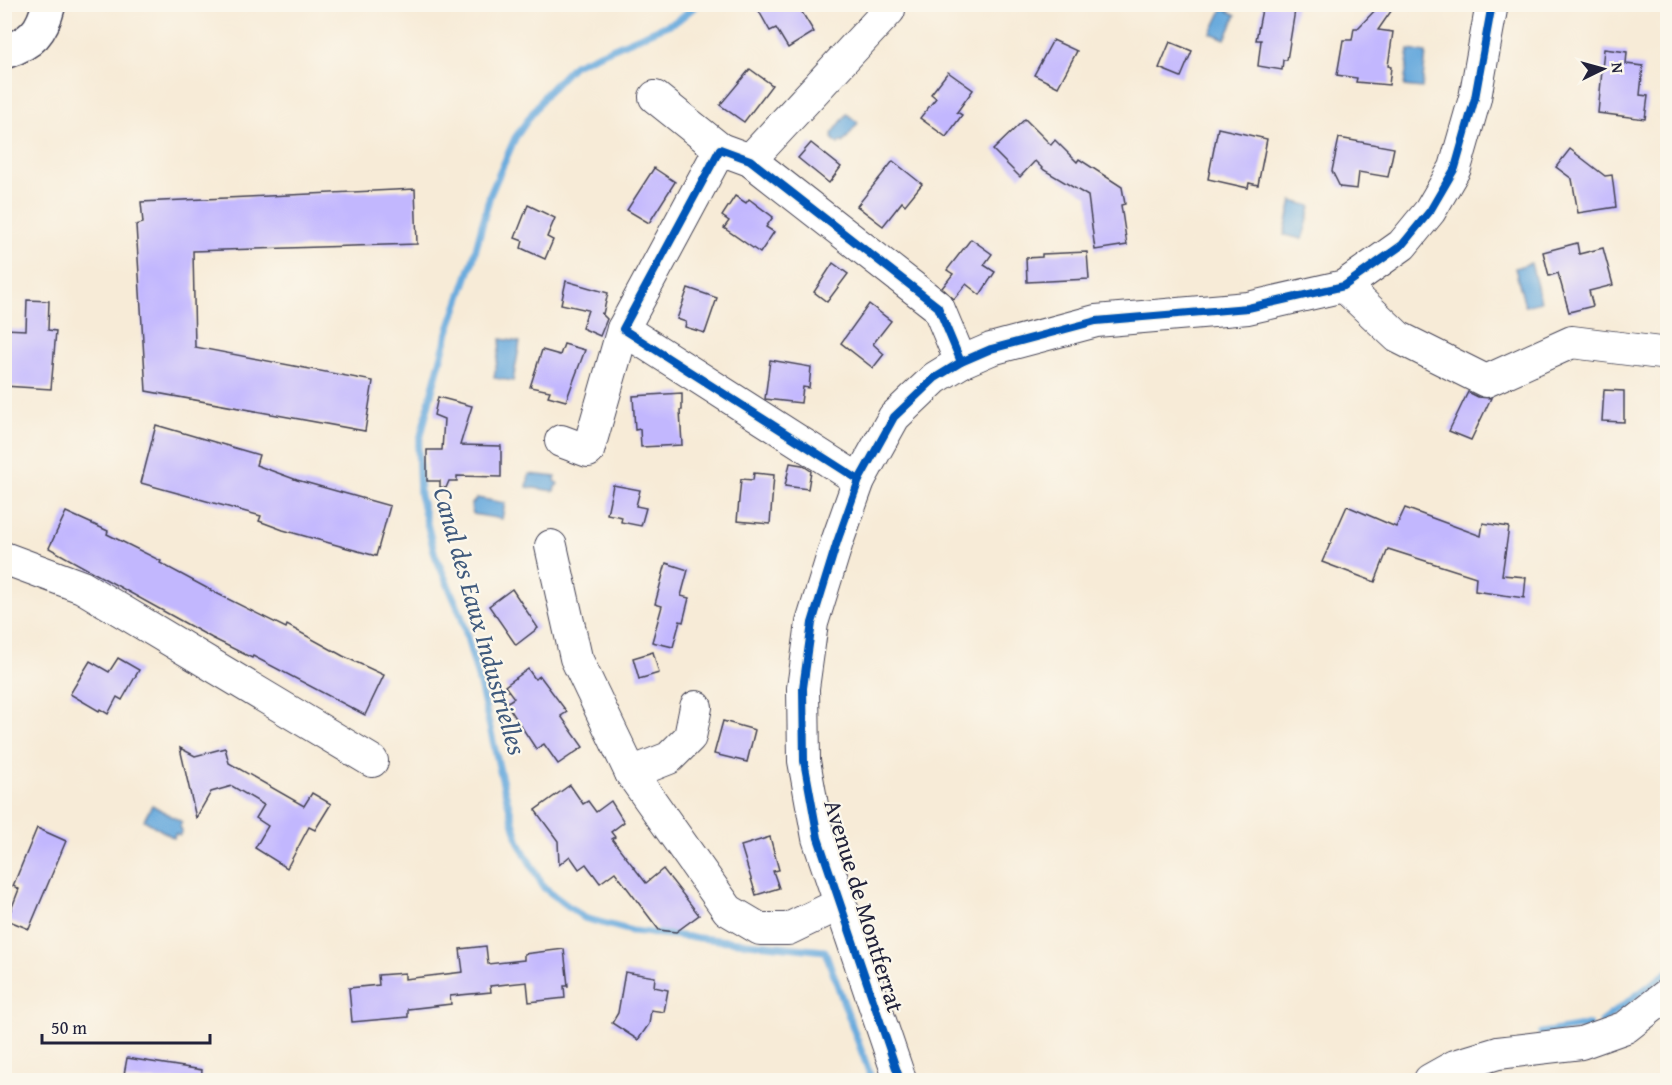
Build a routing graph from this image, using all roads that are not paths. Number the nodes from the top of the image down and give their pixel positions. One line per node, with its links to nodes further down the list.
1 (49, 4): 4 (main road)
2 (882, 4): 7 (street)
3 (1492, 4): 8 (street, Avenue de Montferrat)
4 (4, 52)
5 (655, 97): 6 (street)
6 (720, 149): 7 (street); 9 (street)
7 (750, 160): 11 (street)
8 (1344, 286): 10 (street); 11 (street, Avenue de Montferrat)
9 (623, 329): 12 (street); 13 (street)
10 (1668, 354)
11 (961, 362): 13 (street, Avenue de Montferrat)
12 (561, 441)
13 (859, 480): 19 (street, Avenue de Montferrat)
14 (551, 546): 18 (street)
15 (4, 558): 17 (street)
16 (696, 707): 18 (street)
17 (372, 761)
18 (631, 773): 19 (street)
19 (840, 904): 21 (street, Avenue de Montferrat)
20 (1668, 994): 22 (street)
21 (900, 1080)
22 (1430, 1080)

